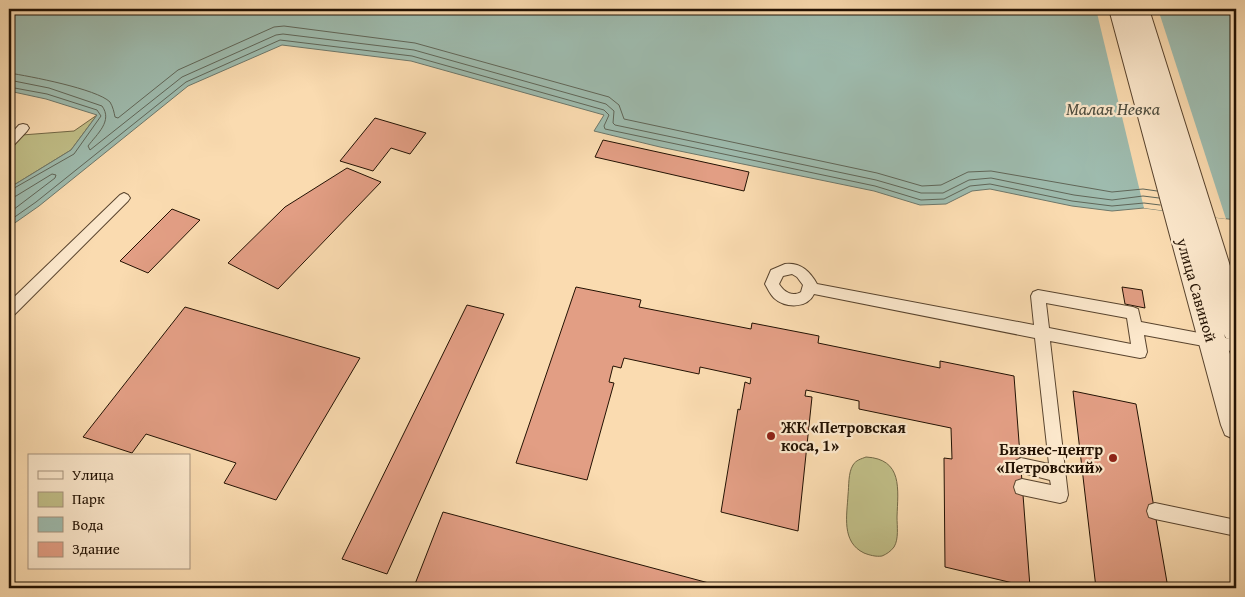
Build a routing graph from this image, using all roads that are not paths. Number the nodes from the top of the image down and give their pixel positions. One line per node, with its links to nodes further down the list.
1 (1119, 9): 6 (street)
2 (1140, 9): 6 (street)
3 (9, 126): 4 (lane)
4 (9, 143)
5 (124, 198): 8 (lane)
6 (1188, 213): 10 (street, улица Савиной); 12 (street, улица Савиной)
7 (810, 288): 11 (lane)
8 (9, 311)
9 (1135, 327): 11 (lane); 11 (lane); 12 (lane)
10 (1236, 329)
11 (1042, 333): 15 (lane)
12 (1224, 344): 13 (street, улица Савиной)
13 (1236, 422)
14 (1021, 466): 15 (lane)
15 (1057, 474): 16 (lane)
16 (1022, 487)
17 (1155, 511): 18 (lane)
18 (1236, 528)

